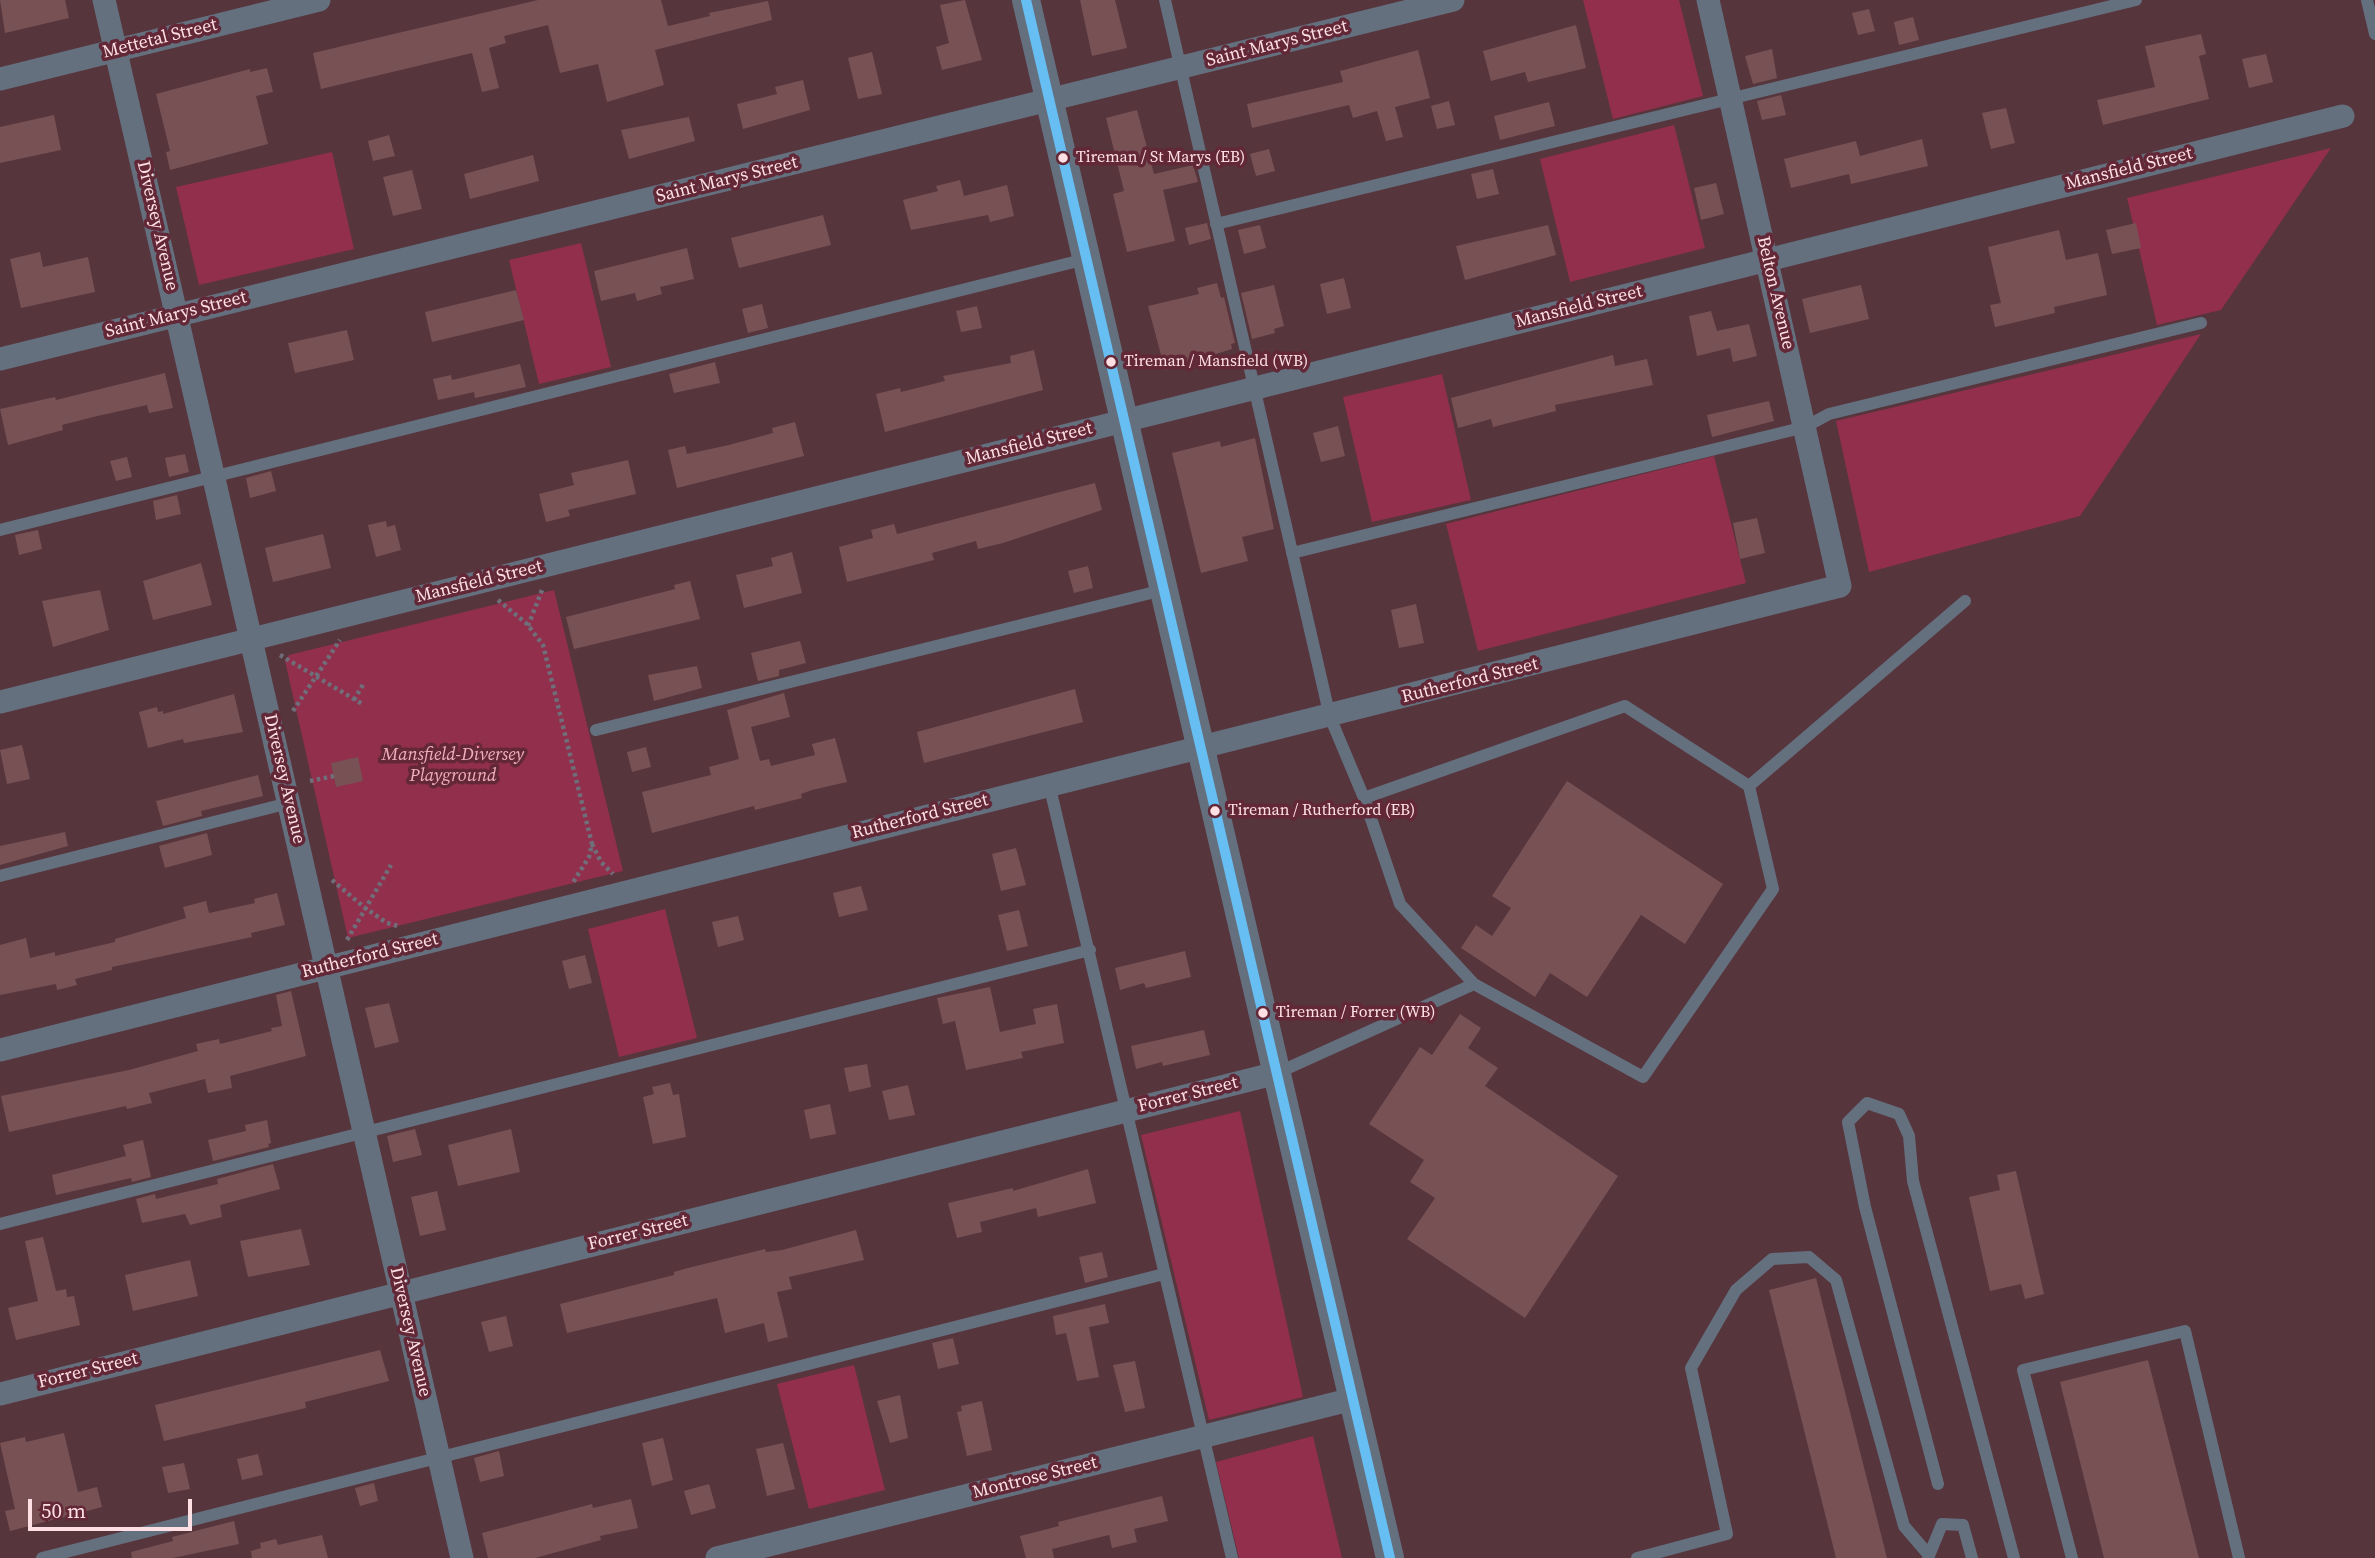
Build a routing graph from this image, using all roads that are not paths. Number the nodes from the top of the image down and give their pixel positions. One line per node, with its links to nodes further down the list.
1 (104, 0): 10 (street, Diversey Avenue)
2 (319, 0): 10 (street, Mettetal Street)
3 (1026, 0): 14 (street)
4 (1165, 0): 11 (lane)
5 (1453, 0): 11 (street, Saint Marys Street)
6 (1708, 0): 13 (street, Belton Avenue)
7 (2136, 0): 13 (lane)
8 (2367, 0): 9 (lane)
9 (2375, 34)
10 (116, 50): 12 (street, Mettetal Street); 19 (street, Diversey Avenue)
11 (1181, 68): 14 (street, Saint Marys Street); 16 (lane)
12 (0, 79)
13 (1730, 96): 16 (lane); 18 (street, Belton Avenue)
14 (1049, 101): 17 (street); 19 (street, Saint Marys Street)
15 (2343, 116): 18 (street, Mansfield Street)
16 (1216, 224): 22 (lane)
17 (1086, 260): 23 (street); 25 (lane)
18 (1768, 260): 22 (street, Mansfield Street); 24 (street, Belton Avenue)
19 (177, 315): 21 (street, Saint Marys Street); 25 (street, Diversey Avenue)
20 (2201, 323): 24 (lane)
21 (0, 359)
22 (1254, 388): 23 (street, Mansfield Street); 27 (lane)
23 (1123, 421): 29 (street); 31 (street, Mansfield Street)
24 (1805, 427): 27 (lane); 28 (street, Belton Avenue)
25 (214, 477): 26 (lane); 31 (street, Diversey Avenue)
26 (0, 530)
27 (1292, 553): 33 (lane)
28 (1840, 586): 33 (street, Rutherford Street)
29 (1163, 590): 34 (lane); 35 (street)
30 (1965, 601): 37 (lane)
31 (252, 639): 32 (street, Mansfield Street); 39 (street, Diversey Avenue)
32 (0, 702)
33 (1330, 717): 35 (street, Rutherford Street); 38 (lane)
34 (596, 730)
35 (1200, 748): 36 (street, Rutherford Street); 45 (street)
36 (1049, 784): 41 (lane); 42 (street, Rutherford Street)
37 (1749, 786): 38 (lane); 43 (lane)
38 (1364, 798): 43 (lane)
39 (289, 803): 40 (lane); 42 (street, Diversey Avenue)
40 (0, 876)
41 (1090, 950): 46 (lane); 47 (lane)
42 (327, 967): 44 (street, Rutherford Street); 47 (street, Diversey Avenue)
43 (1474, 984): 45 (lane)
44 (0, 1050)
45 (1277, 1073): 46 (street, Forrer Street); 52 (street)
46 (1126, 1111): 49 (lane); 50 (street, Forrer Street)
47 (364, 1133): 48 (lane); 50 (street, Diversey Avenue)
48 (0, 1224)
49 (1164, 1273): 53 (lane); 54 (lane)
50 (401, 1293): 51 (street, Forrer Street); 54 (street, Diversey Avenue)
51 (0, 1394)
52 (1353, 1399): 53 (street, Montrose Street); 61 (street)
53 (1203, 1436): 59 (street, Montrose Street); 60 (lane)
54 (439, 1458): 57 (lane); 58 (street, Diversey Avenue)
55 (1938, 1484): 64 (lane)
56 (1928, 1556): 62 (lane); 63 (lane)
57 (42, 1558)
58 (463, 1558)
59 (717, 1558)
60 (1232, 1558)
61 (1390, 1558)
62 (1637, 1558)
63 (1972, 1558)
64 (2014, 1558)
65 (2072, 1558): 66 (lane)
66 (2239, 1558)

